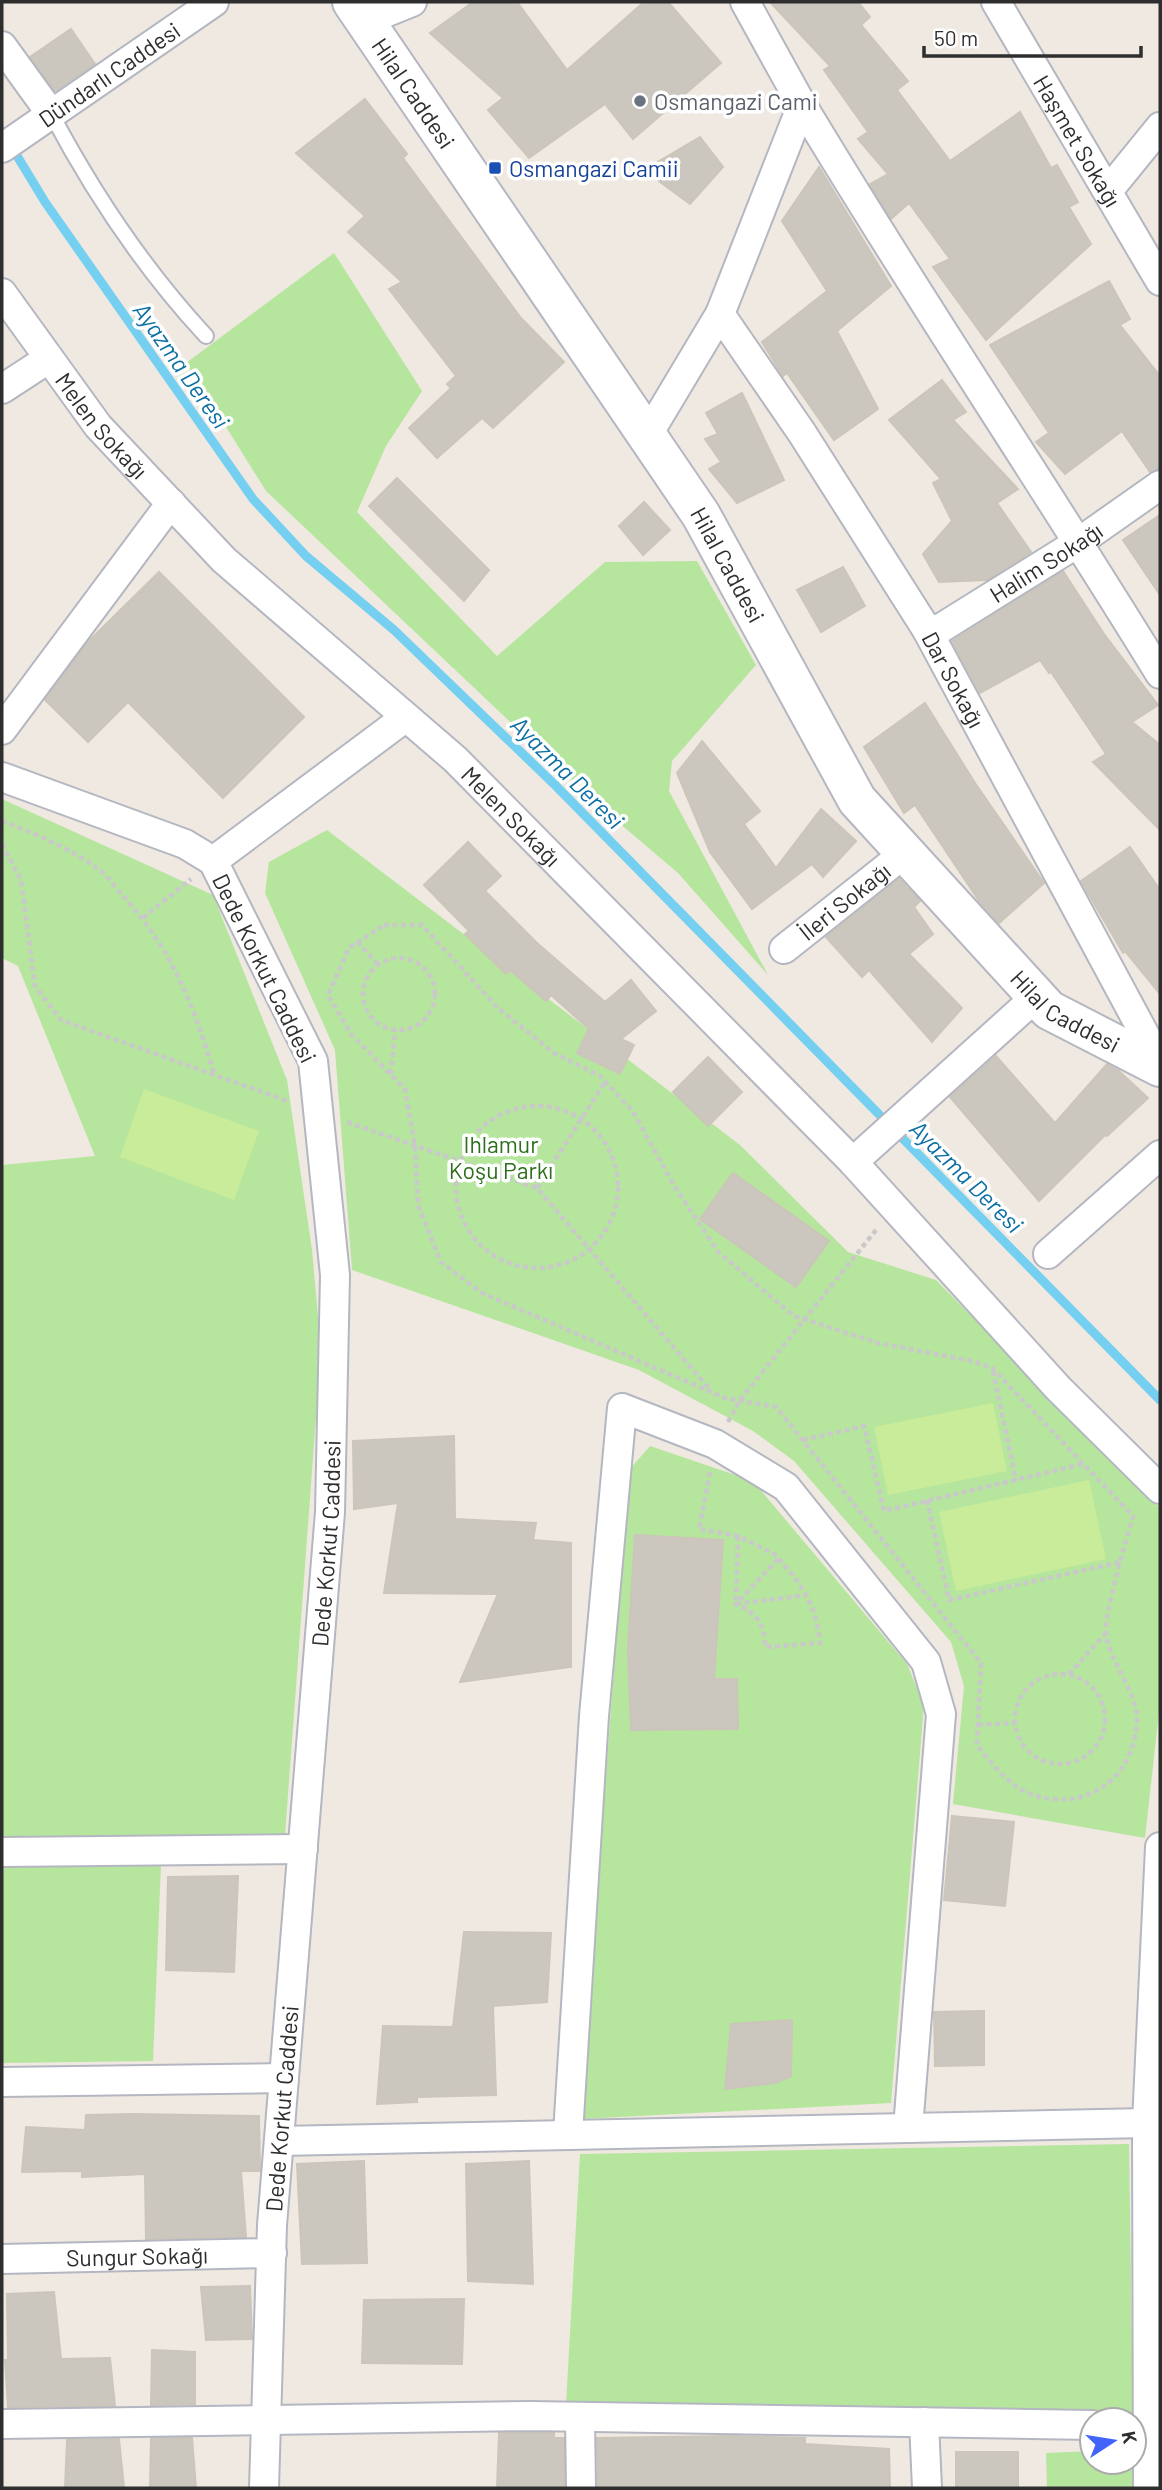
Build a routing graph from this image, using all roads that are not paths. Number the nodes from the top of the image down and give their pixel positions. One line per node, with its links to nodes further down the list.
1 (214, 2): 8 (street, Dündarlı Caddesi)
2 (412, 2): 5 (street)
3 (745, 2): 7 (street)
4 (996, 2): 11 (street, Haşmet Sokağı)
5 (359, 11): 18 (street, Hilal Caddesi)
6 (2, 46): 8 (street)
7 (802, 105): 14 (street); 21 (street)
8 (52, 115): 10 (street, Dündarlı Caddesi); 15 (lane)
9 (1160, 127): 11 (street)
10 (2, 148)
11 (1108, 191): 12 (street, Haşmet Sokağı)
12 (1160, 281)
13 (2, 293): 16 (street, Melen Sokağı)
14 (720, 314): 18 (street); 22 (street, Dar Sokağı)
15 (206, 335)
16 (48, 359): 17 (street); 20 (street, Melen Sokağı)
17 (2, 389)
18 (647, 436): 27 (street, Hilal Caddesi)
19 (1160, 485): 21 (street, Halim Sokağı)
20 (171, 503): 24 (street, Melen Sokağı); 25 (street)
21 (1079, 541): 22 (street, Halim Sokağı); 23 (street)
22 (927, 630): 31 (street, Dar Sokağı)
23 (1160, 674)
24 (406, 717): 28 (street, Dede Korkut Caddesi); 33 (street, Melen Sokağı)
25 (2, 730)
26 (2, 777): 28 (street)
27 (905, 853): 29 (street, İleri Sokağı); 30 (street, Hilal Caddesi)
28 (213, 861): 36 (street, Dede Korkut Caddesi)
29 (784, 950)
30 (1037, 996): 31 (street, Hilal Caddesi); 33 (street)
31 (1160, 1065)
32 (1160, 1155): 34 (street)
33 (853, 1162): 35 (street, Melen Sokağı)
34 (1048, 1254)
35 (1160, 1489)
36 (303, 1849): 38 (street); 39 (street, Dede Korkut Caddesi)
37 (1160, 1849): 41 (street)
38 (2, 1852)
39 (284, 2078): 40 (street); 44 (street, Dede Korkut Caddesi)
40 (2, 2082)
41 (1147, 2123): 42 (street); 45 (street)
42 (908, 2128): 43 (street); 43 (street)
43 (568, 2134): 44 (street)
44 (279, 2141): 46 (street, Dede Korkut Caddesi)
45 (1154, 2185): 48 (street)
46 (272, 2253): 47 (street, Sungur Sokağı); 51 (street, Dede Korkut Caddesi)
47 (2, 2259)
48 (1154, 2377): 49 (street)
49 (1146, 2406)
50 (580, 2417): 51 (street); 52 (street); 56 (street)
51 (266, 2420): 53 (street); 55 (street, Dede Korkut Caddesi)
52 (924, 2422): 54 (street); 57 (street)
53 (2, 2424)
54 (1078, 2425)
55 (264, 2488)
56 (581, 2488)
57 (927, 2488)

